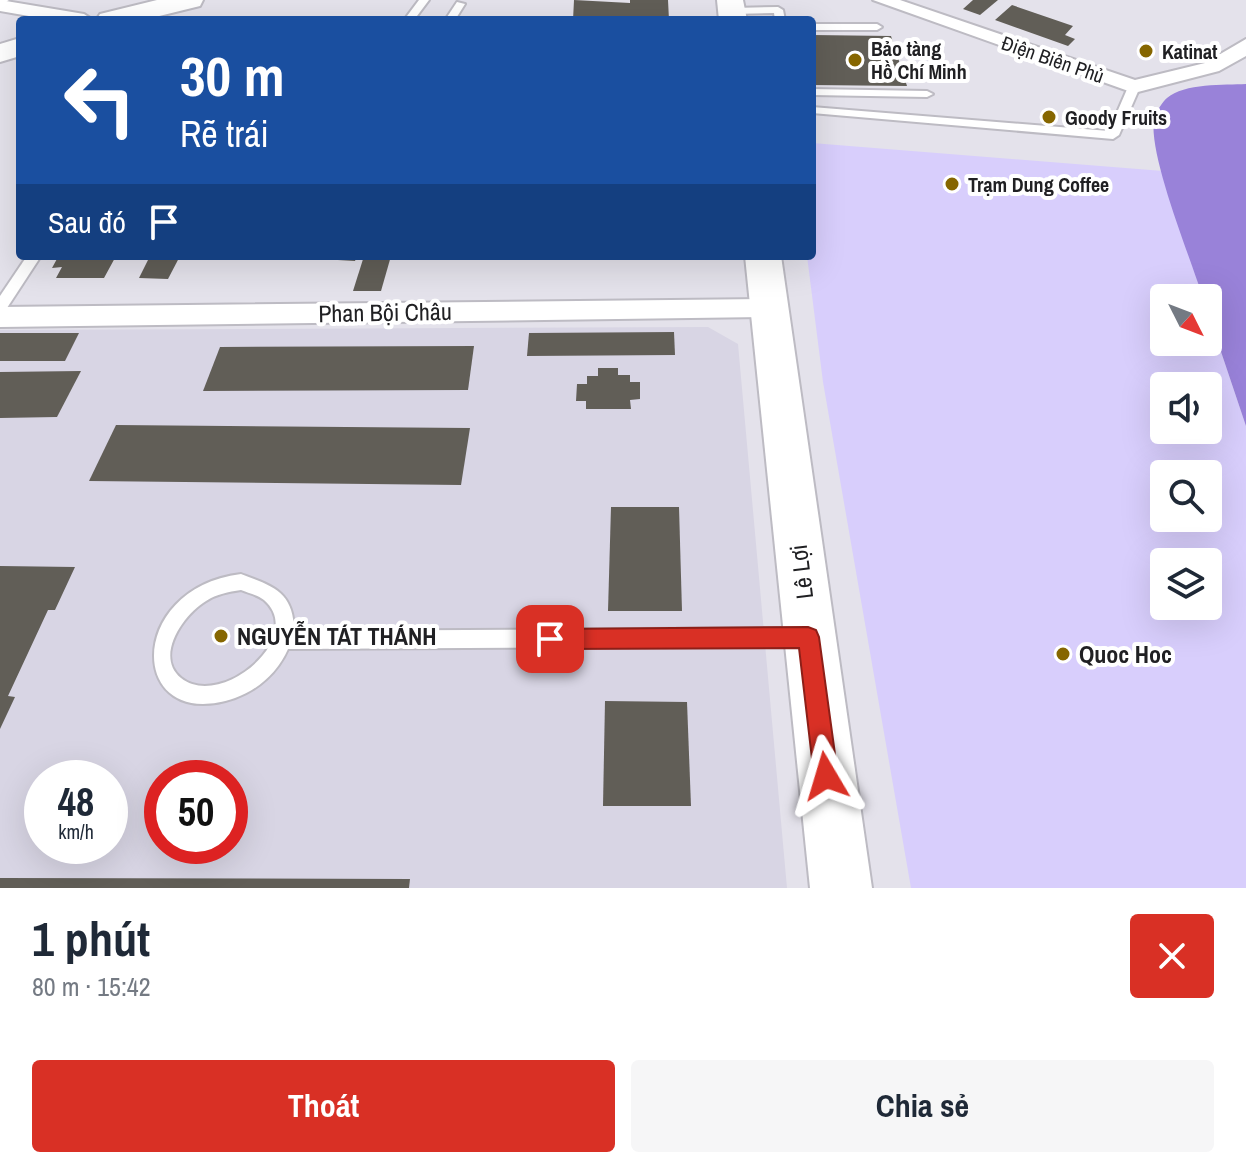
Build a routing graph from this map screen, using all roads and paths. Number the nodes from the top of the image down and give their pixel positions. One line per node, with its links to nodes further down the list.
1 (190, 0): 7 (main road)
2 (882, 0): 13 (street, Điện Biên Phủ)
3 (1, 2): 6 (street)
4 (460, 4): 8 (lane)
5 (731, 10): 9 (lane)
6 (66, 16)
7 (126, 16)
8 (452, 16)
9 (779, 16)
10 (816, 27): 11 (lane)
11 (877, 27)
12 (1246, 45): 13 (street)
13 (1134, 87): 16 (lane)
14 (816, 92): 15 (lane)
15 (927, 94)
16 (816, 110)
17 (31, 260): 19 (lane)
18 (764, 260): 20 (main road, Lê Lợi)
19 (0, 307)
20 (770, 308): 21 (street, Phan Bội Châu); 22 (main road, Lê Lợi)
21 (0, 317)
22 (808, 637): 23 (lane); 24 (main road, Lê Lợi)
23 (283, 640): 23 (lane)
24 (841, 888)

